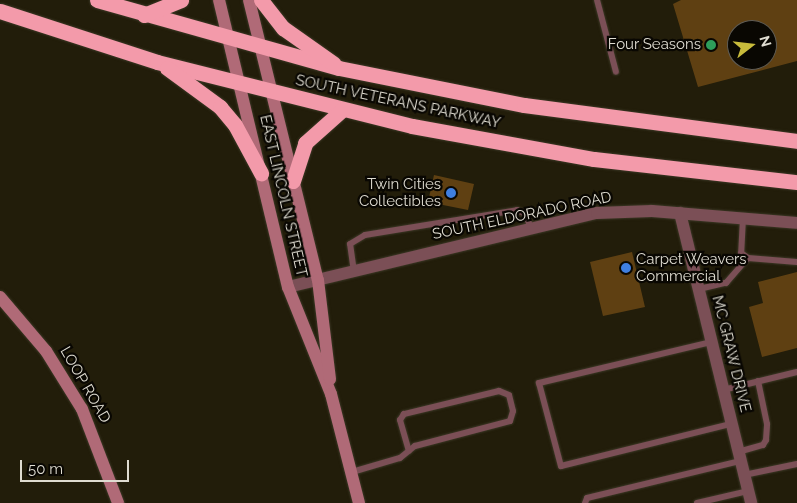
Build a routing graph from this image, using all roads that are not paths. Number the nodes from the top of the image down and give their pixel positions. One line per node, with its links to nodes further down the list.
1 (97, 0): 8 (highway, SOUTH VETERANS PARKWAY)
2 (181, 0): 8 (highway)
3 (219, 0): 9 (main road, EAST LINCOLN STREET)
4 (249, 0): 10 (main road, EAST LINCOLN STREET)
5 (261, 0): 12 (highway)
6 (597, 0): 13 (lane)
7 (0, 12): 11 (highway, SOUTH VETERANS PARKWAY)
8 (144, 15): 9 (highway, SOUTH VETERANS PARKWAY)
9 (229, 38): 10 (highway, SOUTH VETERANS PARKWAY); 14 (main road, EAST LINCOLN STREET)
10 (260, 47): 12 (highway, SOUTH VETERANS PARKWAY); 15 (main road, EAST LINCOLN STREET)
11 (157, 62): 14 (highway, SOUTH VETERANS PARKWAY); 18 (highway)
12 (339, 68): 17 (highway, SOUTH VETERANS PARKWAY)
13 (616, 72)
14 (240, 83): 15 (highway, SOUTH VETERANS PARKWAY); 18 (main road, EAST LINCOLN STREET)
15 (271, 91): 16 (highway, SOUTH VETERANS PARKWAY); 19 (main road, EAST LINCOLN STREET)
16 (342, 110): 19 (highway); 20 (highway, SOUTH VETERANS PARKWAY)
17 (797, 142)
18 (262, 173): 29 (main road, EAST LINCOLN STREET)
19 (293, 181): 28 (main road, EAST LINCOLN STREET)
20 (797, 182)
21 (680, 213): 22 (street, SOUTH ELDORADO ROAD); 24 (street, SOUTH ELDORADO ROAD); 30 (street, MC GRAW DRIVE)
22 (743, 218): 23 (street, SOUTH ELDORADO ROAD); 25 (lane)
23 (797, 223)
24 (531, 228): 27 (street, SOUTH ELDORADO ROAD); 27 (lane)
25 (748, 258): 26 (lane); 30 (lane)
26 (797, 262)
27 (354, 272): 28 (street, SOUTH ELDORADO ROAD)
28 (318, 280): 29 (street, SOUTH ELDORADO ROAD); 36 (main road, EAST LINCOLN STREET)
29 (288, 288): 36 (main road, EAST LINCOLN STREET)
30 (699, 289): 32 (street, MC GRAW DRIVE)
31 (0, 297): 44 (main road, LOOP ROAD)
32 (712, 342): 35 (street, MC GRAW DRIVE); 37 (lane)
33 (797, 372): 34 (lane)
34 (758, 381): 35 (lane); 39 (lane)
35 (723, 390): 37 (street, MC GRAW DRIVE)
36 (331, 394): 41 (main road, EAST LINCOLN STREET)
37 (732, 424): 39 (street, MC GRAW DRIVE)
38 (409, 451): 38 (lane); 41 (lane)
39 (739, 456): 42 (street, MC GRAW DRIVE); 46 (lane)
40 (797, 464): 42 (lane)
41 (352, 472): 45 (main road, EAST LINCOLN STREET)
42 (744, 475): 43 (street, MC GRAW DRIVE)
43 (749, 497): 47 (lane)
44 (118, 503)
45 (360, 503)
46 (585, 503)
47 (697, 503)

